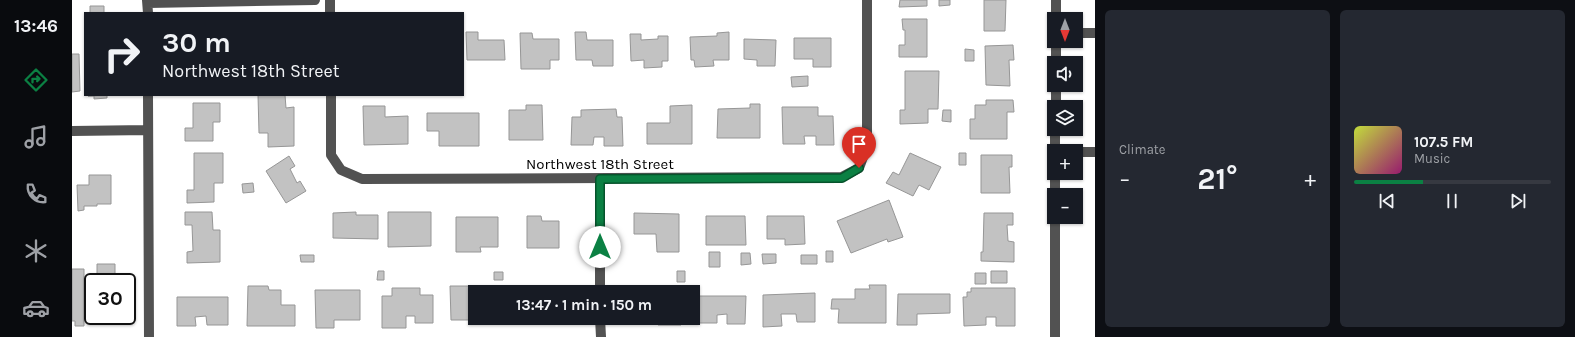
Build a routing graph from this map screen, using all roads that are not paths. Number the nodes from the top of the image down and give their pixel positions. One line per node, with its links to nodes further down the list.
1 (315, 0): 5 (street)
2 (330, 0): 6 (street)
3 (867, 0): 16 (street, Northwest 18th Street)
4 (1056, 0): 7 (street)
5 (148, 5)
6 (330, 12)
7 (1056, 12)
8 (1083, 33): 9 (street)
9 (1095, 33)
10 (148, 96): 12 (street)
11 (331, 96): 16 (street, Northwest 18th Street)
12 (148, 130): 13 (street); 20 (street)
13 (72, 131)
14 (1083, 152): 15 (street)
15 (1095, 152)
16 (600, 179): 18 (street)
17 (1055, 224): 22 (street)
18 (600, 285)
19 (600, 325): 21 (street)
20 (149, 337)
21 (600, 337)
22 (1055, 337)

